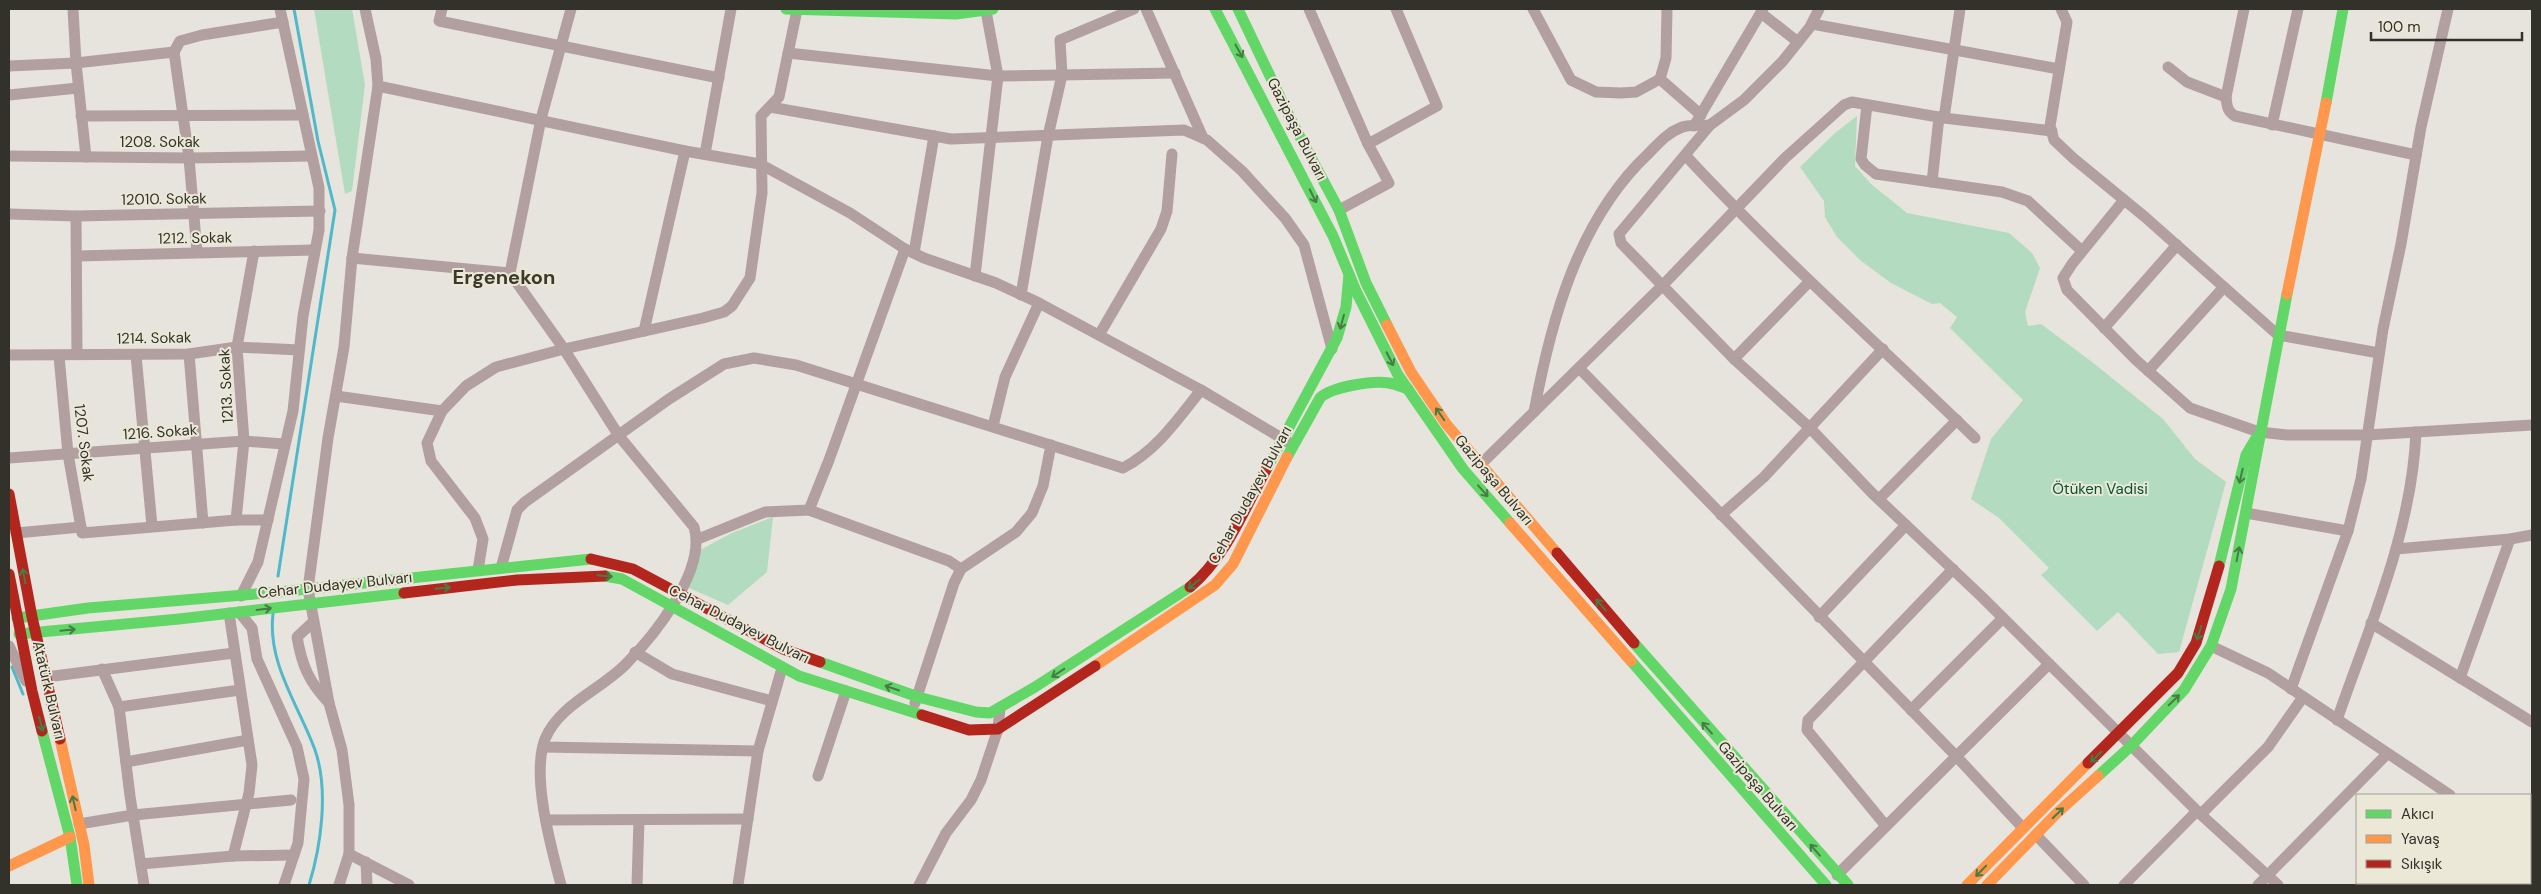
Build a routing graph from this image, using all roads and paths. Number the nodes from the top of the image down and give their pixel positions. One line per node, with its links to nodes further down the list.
1 (73, 9): 32 (street)
2 (280, 9): 25 (street)
3 (365, 9): 41 (street)
4 (442, 9): 28 (street)
5 (571, 9): 28 (street)
6 (731, 9): 39 (street)
7 (791, 9): 23 (street); 31 (street)
8 (1134, 9): 37 (street)
9 (1146, 9): 36 (street)
10 (1215, 9): 90 (street, Gazipaşa Bulvarı, one-way to 90)
11 (1238, 9): 77 (street, Gazipaşa Bulvarı)
12 (1308, 9): 62 (street)
13 (1396, 9): 62 (street)
14 (1533, 9): 40 (street)
15 (1667, 9): 40 (street)
16 (1819, 9): 26 (street)
17 (1960, 9): 29 (street)
18 (2061, 9): 35 (street)
19 (2244, 9): 44 (street)
20 (2298, 9): 54 (street)
21 (2343, 9): 57 (street)
22 (2448, 9): 69 (street)
23 (990, 10): 38 (street)
24 (1762, 11): 27 (street); 48 (street)
25 (283, 22): 30 (street); 47 (street)
26 (1812, 24): 27 (street); 29 (street)
27 (1798, 42): 53 (street)
28 (561, 47): 39 (street); 52 (street)
29 (1952, 49): 35 (street); 51 (street)
30 (174, 52): 32 (street); 50 (street)
31 (788, 53): 38 (street); 46 (street)
32 (76, 63): 33 (street); 42 (street)
33 (9, 66)
34 (2168, 68): 44 (street)
35 (2059, 69): 56 (street)
36 (1175, 73): 37 (street); 61 (street)
37 (1062, 75): 38 (street); 59 (street)
38 (998, 76): 60 (street)
39 (719, 78): 64 (street)
40 (1660, 79): 48 (street)
41 (378, 86): 52 (street); 88 (street)
42 (78, 88): 43 (street); 49 (street)
43 (9, 95)
44 (2226, 97): 54 (street)
45 (1867, 105): 51 (street); 73 (street); 75 (street)
46 (770, 107): 58 (street); 72 (street)
47 (303, 115): 50 (street); 67 (street)
48 (1701, 115): 55 (street)
49 (81, 116): 50 (street); 70 (street)
50 (183, 116): 71 (street)
51 (1941, 118): 56 (street); 73 (street)
52 (541, 119): 63 (street); 89 (street)
53 (1710, 125): 55 (street); 68 (street)
54 (2272, 125): 57 (street)
55 (1694, 126): 120 (street)
56 (2052, 131): 74 (street)
57 (2320, 135): 69 (street); 100 (street)
58 (934, 136): 60 (street); 84 (street)
59 (1048, 136): 60 (street); 61 (street); 95 (street)
60 (992, 138): 91 (street)
61 (1203, 138): 103 (street)
62 (1368, 144): 77 (street)
63 (685, 151): 64 (street); 98 (street)
64 (706, 154): 72 (street)
65 (1172, 154): 99 (street)
66 (9, 156): 70 (street, 1208. Sokak)
67 (311, 156): 71 (street, 1208. Sokak); 76 (street)
68 (1686, 156): 75 (street); 93 (street)
69 (2416, 156): 108 (street)
70 (86, 157): 71 (street, 1208. Sokak)
71 (189, 158): 78 (street)
72 (760, 164): 84 (street); 98 (street)
73 (1932, 182): 85 (street)
74 (2124, 200): 81 (street); 85 (street)
75 (1736, 209): 92 (street); 93 (street)
76 (320, 210): 78 (street, 12010. Sokak); 82 (street)
77 (1339, 210): 139 (street, Gazipaşa Bulvarı, one-way to 77)
78 (194, 213): 80 (street, 12010. Sokak); 86 (street)
79 (9, 214): 80 (street, 12010. Sokak)
80 (76, 216): 87 (street)
81 (2176, 245): 94 (street); 97 (street)
82 (314, 250): 83 (street, 1212. Sokak); 105 (street)
83 (254, 251): 86 (street, 1212. Sokak); 101 (street, 1213. Sokak)
84 (910, 251): 91 (street); 115 (street)
85 (2082, 251): 97 (street)
86 (197, 252): 87 (street, 1212. Sokak)
87 (78, 256): 106 (street)
88 (352, 258): 89 (street); 118 (street)
89 (510, 274): 102 (street)
90 (1349, 274): 103 (street, Cehar Dudayev Bulvarı, one-way to 103); 117 (street, Gazipaşa Bulvarı, one-way to 117)
91 (975, 276): 95 (street)
92 (1809, 282): 104 (street); 112 (street)
93 (1662, 286): 112 (street); 113 (street)
94 (2224, 287): 100 (street); 114 (street)
95 (1021, 294): 96 (street)
96 (1039, 303): 99 (street); 123 (street)
97 (2104, 328): 114 (street)
98 (644, 331): 102 (street)
99 (1099, 335): 116 (street)
100 (2278, 335): 108 (street); 125 (street)
101 (237, 348): 105 (street, 1214. Sokak); 107 (street, 1214. Sokak); 131 (street, 1213. Sokak)
102 (564, 349): 119 (street); 128 (street)
103 (1332, 349): 129 (street, Cehar Dudayev Bulvarı)
104 (1883, 349): 121 (street); 124 (street)
105 (299, 350): 133 (street)
106 (77, 354): 110 (street, 1214. Sokak); 111 (street, 1214. Sokak)
107 (189, 354): 110 (street, 1214. Sokak); 132 (street)
108 (2379, 354): 127 (street)
109 (9, 355): 111 (street, 1214. Sokak)
110 (136, 355): 136 (street)
111 (59, 356): 137 (street, 1207. Sokak)
112 (1734, 358): 124 (street)
113 (1579, 368): 120 (street); 144 (street)
114 (2148, 371): 125 (street)
115 (857, 384): 123 (street); 128 (street); 142 (street)
116 (1201, 390): 129 (street); 134 (street)
117 (1408, 390): 135 (street, Cehar Dudayev Bulvarı); 243 (street, Gazipaşa Bulvarı, one-way to 243)
118 (336, 396): 119 (street); 162 (street)
119 (442, 411): 159 (street)
120 (1534, 412): 139 (street)
121 (1957, 420): 130 (street); 141 (street)
122 (2532, 425): 126 (street)
123 (993, 426): 134 (street)
124 (1810, 428): 141 (street); 144 (street)
125 (2259, 432): 127 (street); 143 (street); 202 (street, one-way to 202)
126 (2416, 432): 127 (street); 156 (street)
127 (2367, 435): 151 (street)
128 (619, 436): 154 (street); 157 (street)
129 (1281, 438): 135 (street); 196 (street, Cehar Dudayev Bulvarı, one-way to 196)
130 (1975, 438)
131 (244, 441): 132 (street, 1216. Sokak); 133 (street, 1216. Sokak); 145 (street, 1213. Sokak)
132 (198, 444): 136 (street, 1216. Sokak); 147 (street)
133 (284, 444): 146 (street)
134 (1052, 445): 158 (street)
135 (1293, 445): 201 (street, Cehar Dudayev Bulvarı)
136 (144, 448): 137 (street, 1216. Sokak); 149 (street)
137 (68, 454): 138 (street, 1216. Sokak); 150 (street, 1207. Sokak)
138 (9, 458)
139 (1480, 465): 230 (street, Gazipaşa Bulvarı, one-way to 139)
140 (9, 494): 152 (street, Atatürk Bulvarı)
141 (1879, 499): 148 (street)
142 (809, 510): 154 (street); 158 (street)
143 (2246, 513): 151 (street); 177 (street, one-way to 143)
144 (1721, 515): 169 (street)
145 (236, 520): 146 (street); 147 (street)
146 (268, 520): 164 (street)
147 (203, 523): 149 (street)
148 (1906, 525): 160 (street); 169 (street)
149 (152, 526): 150 (street)
150 (81, 530): 152 (street)
151 (2348, 531): 187 (street)
152 (16, 533): 168 (street, Atatürk Bulvarı, one-way to 152)
153 (2532, 535): 155 (street)
154 (698, 539): 163 (street)
155 (2510, 539): 156 (street); 186 (street)
156 (2396, 549): 173 (street)
157 (501, 568): 159 (street, Cehar Dudayev Bulvarı); 163 (street, Cehar Dudayev Bulvarı)
158 (962, 569): 191 (street)
159 (478, 570): 162 (street, Cehar Dudayev Bulvarı)
160 (1953, 570): 171 (street); 181 (street)
161 (9, 574): 170 (street, Atatürk Bulvarı)
162 (308, 589): 164 (street, Cehar Dudayev Bulvarı); 165 (street)
163 (678, 592): 166 (street); 191 (street, Cehar Dudayev Bulvarı, one-way to 163)
164 (241, 596): 168 (street, Cehar Dudayev Bulvarı)
165 (309, 603): 166 (street, Cehar Dudayev Bulvarı, one-way to 166); 167 (street, Cehar Dudayev Bulvarı, one-way to 165); 172 (street)
166 (674, 607): 178 (street); 183 (street, Cehar Dudayev Bulvarı)
167 (234, 612): 175 (street, Cehar Dudayev Bulvarı, one-way to 167); 179 (street); 225 (street)
168 (32, 617): 170 (street, Cehar Dudayev Bulvarı); 175 (street, Atatürk Bulvarı)
169 (1819, 617): 181 (street)
170 (17, 618): 174 (street, Atatürk Bulvarı)
171 (2003, 618): 182 (street); 197 (street)
172 (312, 623): 194 (street); 194 (street)
173 (2371, 623): 186 (street); 199 (street)
174 (19, 634): 175 (street, Cehar Dudayev Bulvarı); 189 (street, Atatürk Bulvarı)
175 (36, 634): 185 (street, Atatürk Bulvarı)
176 (9, 646): 180 (street)
177 (2211, 646): 187 (street); 204 (street, one-way to 177)
178 (635, 652): 193 (street); 205 (street)
179 (234, 653): 184 (street); 188 (street)
180 (11, 658): 189 (street)
181 (1863, 660): 197 (street); 220 (street)
182 (2049, 664): 202 (street); 208 (street)
183 (782, 668): 190 (street, Cehar Dudayev Bulvarı); 193 (street)
184 (102, 669): 185 (street); 195 (street)
185 (46, 677): 219 (street, Atatürk Bulvarı, one-way to 185)
186 (2460, 678): 200 (street)
187 (2291, 689): 192 (street)
188 (240, 690): 195 (street); 203 (street)
189 (32, 691): 223 (street, Atatürk Bulvarı, one-way to 223)
190 (846, 691): 198 (street, Cehar Dudayev Bulvarı); 210 (street)
191 (918, 697): 196 (street, Cehar Dudayev Bulvarı); 198 (street)
192 (2303, 697): 199 (street); 214 (street)
193 (772, 701): 206 (street)
194 (329, 703): 224 (street)
195 (119, 706): 209 (street)
196 (1000, 708): 201 (street)
197 (1911, 710): 208 (street)
198 (912, 712): 201 (street, Cehar Dudayev Bulvarı)
199 (2337, 720): 207 (street)
200 (2532, 722)
201 (998, 729): 242 (street)
202 (2118, 734): 204 (street); 221 (street, one-way to 221)
203 (248, 740): 209 (street); 213 (street)
204 (2131, 746): 214 (street); 222 (street, one-way to 204)
205 (544, 747): 206 (street); 217 (street)
206 (758, 751): 216 (street)
207 (2388, 754): 211 (street); 231 (street)
208 (1956, 756): 220 (street); 221 (street)
209 (126, 762): 215 (street)
210 (818, 776)
211 (2448, 794)
212 (291, 800): 213 (street)
213 (247, 803): 215 (street); 226 (street)
214 (2199, 812): 231 (street); 248 (street)
215 (133, 815): 219 (street); 228 (street)
216 (748, 819): 218 (street); 241 (street)
217 (546, 820): 218 (street); 239 (street)
218 (639, 820): 240 (street)
219 (79, 824): 233 (street, Atatürk Bulvarı)
220 (1886, 826): 230 (street)
221 (2023, 828): 245 (street, one-way to 245)
222 (2036, 835): 246 (street); 247 (street)
223 (70, 837): 229 (street); 232 (street, Atatürk Bulvarı)
224 (349, 854): 227 (street); 236 (street)
225 (294, 855): 226 (street); 235 (street)
226 (233, 856): 228 (street)
227 (366, 862): 237 (street); 238 (street)
228 (141, 864): 234 (street)
229 (9, 866)
230 (1837, 875): 244 (street, Gazipaşa Bulvarı)
231 (2263, 881): 249 (street)
232 (77, 885)
233 (89, 885)
234 (144, 885)
235 (284, 885)
236 (339, 885)
237 (367, 885)
238 (409, 885)
239 (561, 885)
240 (637, 885)
241 (738, 885)
242 (919, 885)
243 (1826, 885)
244 (1848, 885)
245 (1967, 885)
246 (1987, 885)
247 (2084, 885)
248 (2124, 885)
249 (2278, 885)

